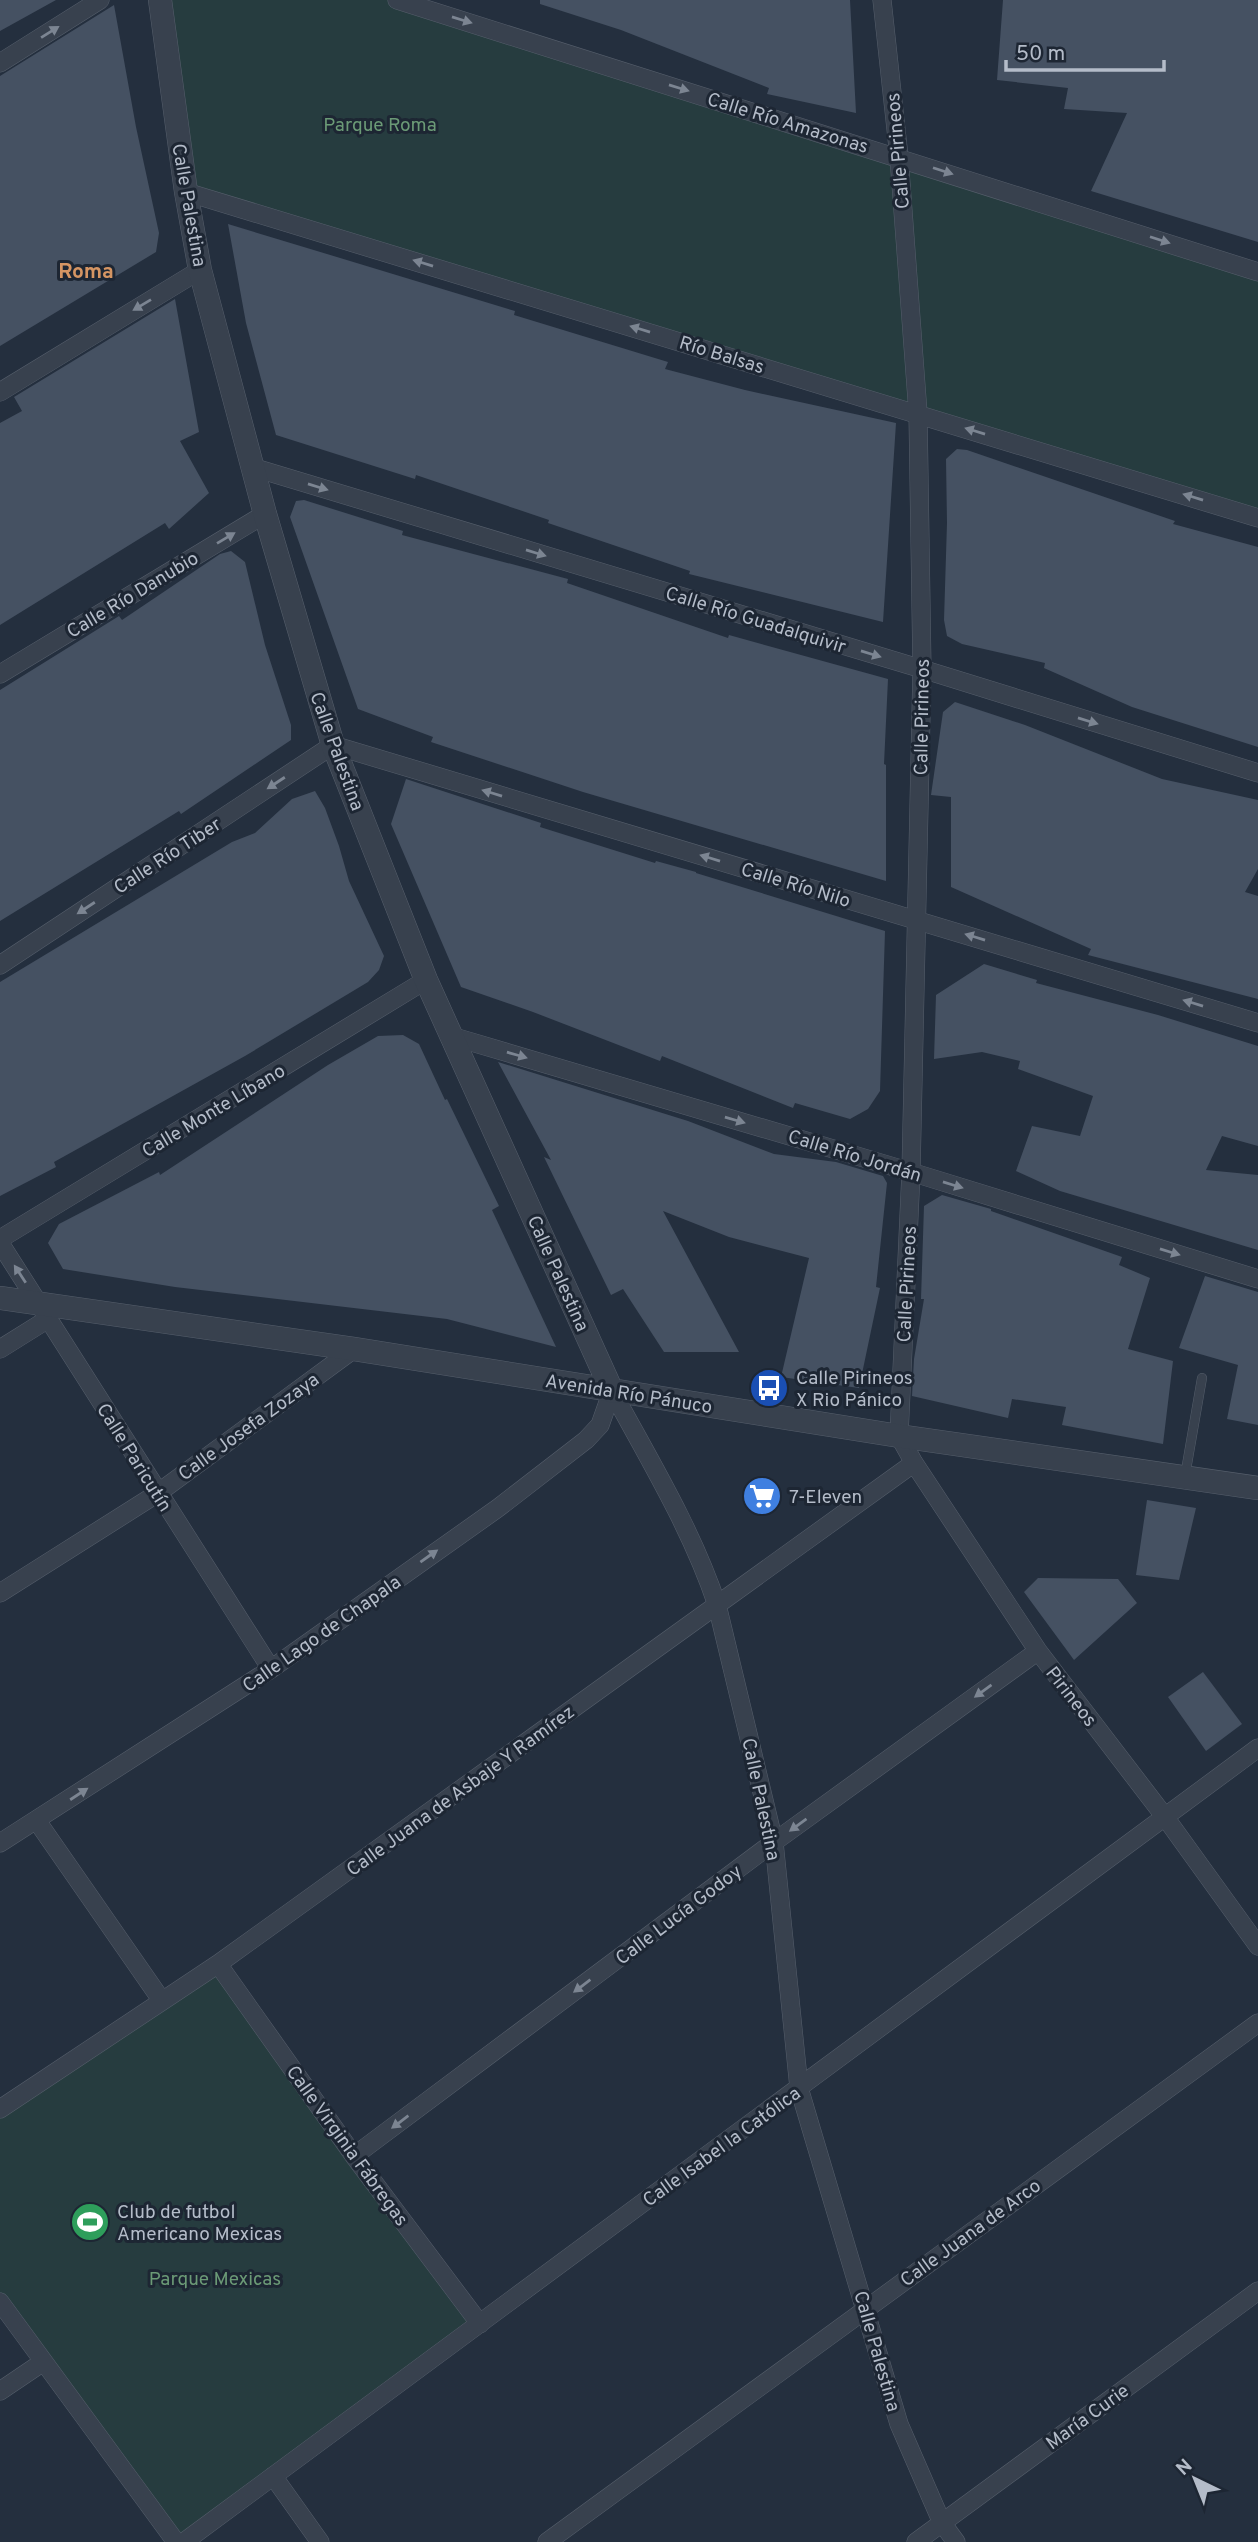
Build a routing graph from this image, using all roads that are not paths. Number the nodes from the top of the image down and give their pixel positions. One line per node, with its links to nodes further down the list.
1 (100, 0): 5 (street, one-way to 1)
2 (160, 0): 7 (street, Calle Palestina)
3 (397, 0): 6 (street, Calle Río Amazonas, one-way to 6)
4 (882, 0): 6 (street, Calle Pirineos)
5 (0, 63)
6 (899, 157): 9 (street, Calle Río Amazonas, one-way to 9); 11 (street, Calle Pirineos)
7 (186, 192): 8 (street, Calle Palestina); 11 (street, Río Balsas, one-way to 7)
8 (200, 270): 10 (street, one-way to 10); 12 (street, Calle Palestina)
9 (1258, 272)
10 (0, 392)
11 (918, 413): 14 (street, Río Balsas, one-way to 11); 15 (street, Calle Pirineos)
12 (252, 467): 13 (street, Calle Palestina); 15 (street, Calle Río Guadalquivir, one-way to 15)
13 (265, 514): 16 (street, Calle Río Danubio, one-way to 13); 17 (street, Calle Palestina)
14 (1258, 518)
15 (922, 669): 18 (street, Calle Río Guadalquivir, one-way to 18); 19 (street, Calle Pirineos)
16 (0, 674)
17 (333, 745): 19 (street, Calle Río Nilo, one-way to 17); 20 (street, Calle Río Tiber, one-way to 20); 21 (street, Calle Palestina)
18 (1258, 773)
19 (918, 920): 22 (street, Calle Río Nilo, one-way to 19); 24 (street, Calle Pirineos)
20 (0, 965)
21 (426, 981): 23 (street, Calle Palestina); 25 (street, Calle Monte Líbano)
22 (1258, 1023)
23 (451, 1036): 24 (street, Calle Río Jordán, one-way to 24); 32 (street, Calle Palestina)
24 (911, 1172): 26 (street, Calle Río Jordán, one-way to 26); 33 (street, Calle Pirineos)
25 (0, 1241): 28 (street, Calle Paricutín, one-way to 25)
26 (1258, 1279)
27 (0, 1298): 28 (street, Avenida Río Pánuco)
28 (44, 1312): 29 (street); 30 (street, Avenida Río Pánuco); 37 (street, Calle Paricutín)
29 (0, 1349)
30 (354, 1349): 32 (street, Avenida Río Pánuco); 37 (street, Calle Josefa Zozaya)
31 (1202, 1378): 35 (lane)
32 (612, 1391): 33 (street, Avenida Río Pánuco); 39 (street, Calle Palestina); 41 (street, Calle Lago de Chapala, one-way to 32)
33 (899, 1436): 34 (street, Pirineos); 35 (street, Avenida Río Pánuco)
34 (914, 1463): 39 (street, Calle Juana de Asbaje Y Ramírez); 40 (street, Pirineos)
35 (1185, 1477): 36 (street, Avenida Río Pánuco)
36 (1258, 1488)
37 (158, 1493): 38 (street, Calle Josefa Zozaya); 41 (street, Calle Paricutín)
38 (0, 1593)
39 (717, 1605): 45 (street, Calle Palestina); 48 (street, Calle Juana de Asbaje Y Ramírez)
40 (1038, 1651): 43 (street, Pirineos); 45 (street, Calle Lucía Godoy, one-way to 45)
41 (271, 1670): 44 (street, Calle Lago de Chapala, one-way to 41)
42 (1258, 1748): 43 (street, Calle Isabel la Católica)
43 (1165, 1817): 47 (street, Pirineos); 51 (street, Calle Isabel la Católica)
44 (37, 1821): 46 (street, Calle Lago de Chapala); 49 (street)
45 (774, 1842): 51 (street, Calle Palestina); 53 (street, Calle Lucía Godoy, one-way to 53)
46 (0, 1843)
47 (1258, 1946)
48 (218, 1964): 49 (street, Calle Juana de Asbaje Y Ramírez); 53 (street, Calle Virginia Fábregas)
49 (162, 2001): 52 (street, Calle Juana de Asbaje Y Ramírez)
50 (1258, 2023): 56 (street, Calle Juana de Arco)
51 (799, 2088): 56 (street, Calle Palestina); 57 (street, Calle Isabel la Católica)
52 (0, 2109)
53 (354, 2156): 57 (street, Calle Virginia Fábregas)
54 (1258, 2291): 61 (street, María Curie)
55 (0, 2301): 58 (street)
56 (865, 2308): 61 (street, Calle Palestina); 65 (street, Calle Juana de Arco)
57 (480, 2324): 60 (street, Calle Isabel la Católica)
58 (43, 2362): 59 (street); 62 (street)
59 (0, 2392)
60 (273, 2476): 63 (street, Calle Isabel la Católica); 64 (street)
61 (942, 2523): 66 (street, María Curie); 67 (street, Calle Palestina)
62 (176, 2542)
63 (184, 2542)
64 (320, 2542)
65 (547, 2542)
66 (916, 2542)
67 (956, 2542)

